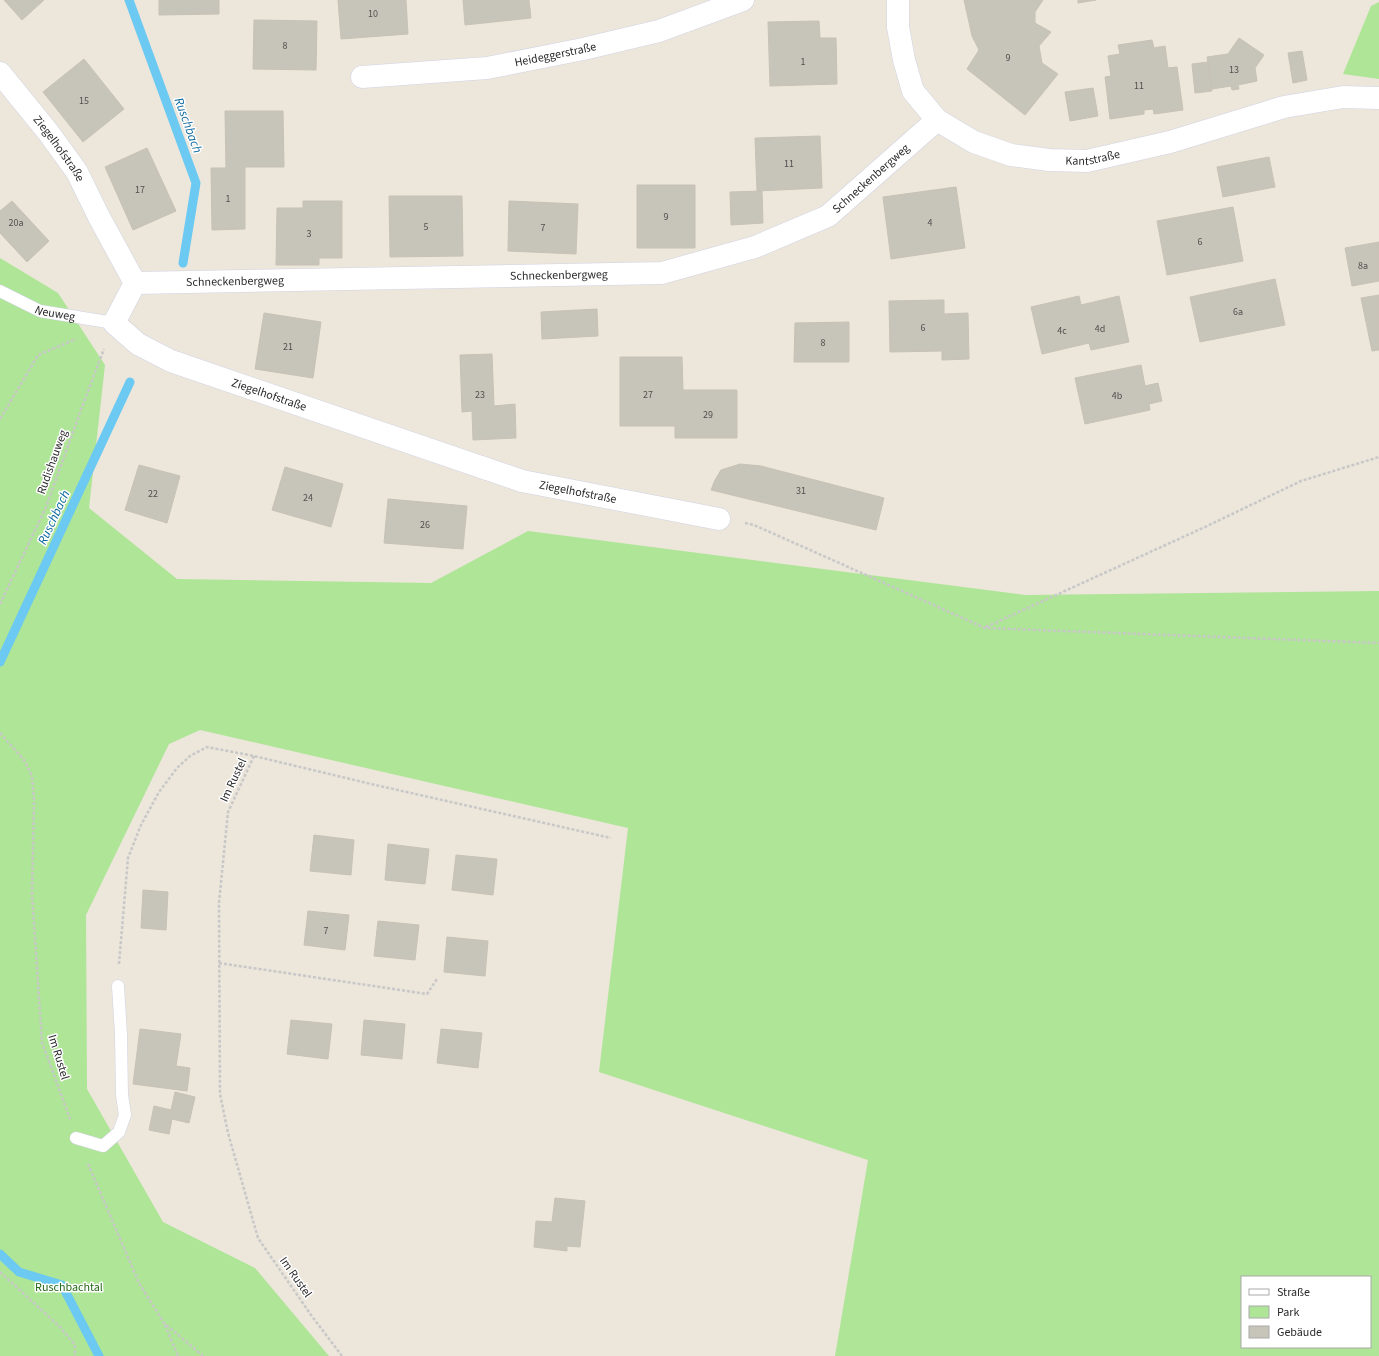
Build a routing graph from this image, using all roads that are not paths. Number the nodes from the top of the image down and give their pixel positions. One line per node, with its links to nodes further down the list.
1 (743, 0): 4 (street, Heideggerstraße)
2 (898, 0): 6 (street, Kantstraße)
3 (0, 73): 7 (street, Ziegelhofstraße)
4 (362, 77)
5 (1379, 98): 6 (street, Kantstraße)
6 (937, 120): 7 (street, Schneckenbergweg)
7 (135, 283): 9 (street)
8 (0, 291): 9 (lane, Neuweg)
9 (114, 323): 10 (street, Ziegelhofstraße)
10 (719, 518)
11 (118, 986): 12 (lane)
12 (76, 1138)

